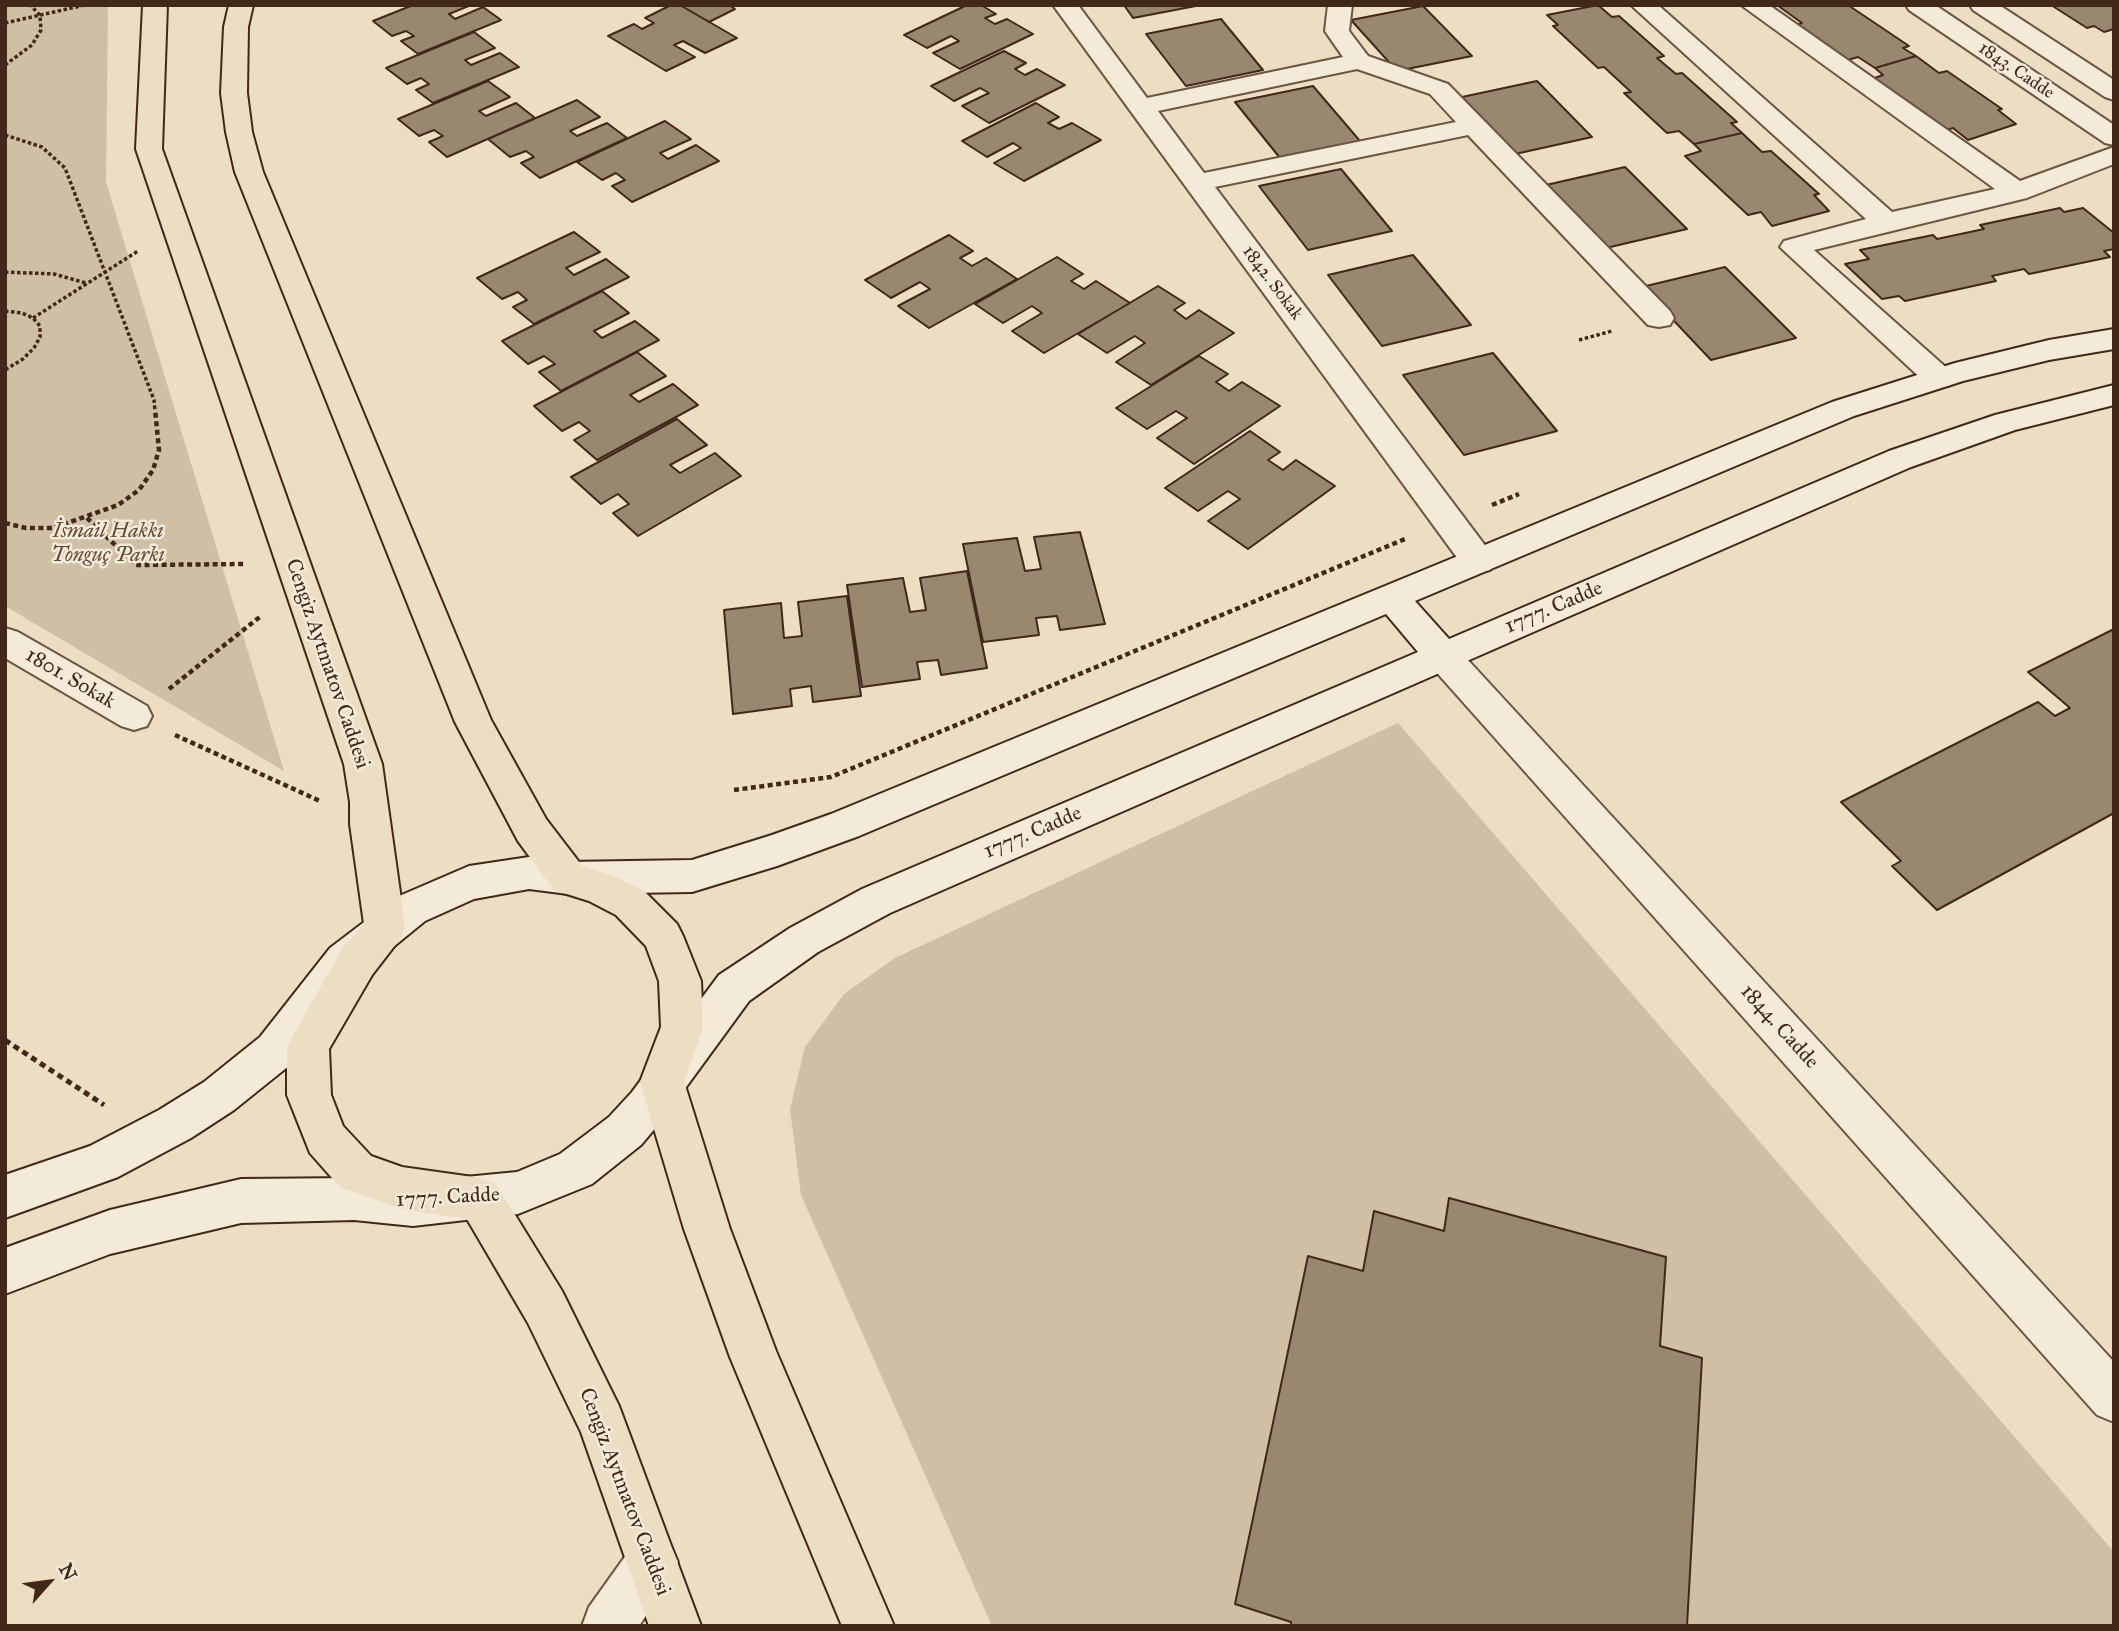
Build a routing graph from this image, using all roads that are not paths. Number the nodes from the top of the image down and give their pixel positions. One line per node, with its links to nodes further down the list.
1 (155, 5): 28 (main road, Cengiz Aytmatov Caddesi)
2 (241, 5): 27 (main road)
3 (1065, 5): 11 (street, 1842. Sokak)
4 (1340, 5): 9 (street)
5 (1643, 5): 17 (street)
6 (1753, 5): 16 (street)
7 (1919, 5): 13 (street, 1843. Cadde)
8 (1982, 5): 10 (street, 1843. Cadde)
9 (1359, 61): 11 (street); 12 (street)
10 (2114, 92)
11 (1141, 107): 15 (street, 1842. Sokak)
12 (1474, 126): 15 (street); 18 (street)
13 (2114, 137)
14 (2114, 155): 16 (street)
15 (1197, 183): 22 (street, 1842. Sokak)
16 (2017, 192): 17 (street)
17 (1886, 222): 20 (street)
18 (1659, 318)
19 (2114, 339): 20 (street)
20 (1938, 378): 22 (street)
21 (2114, 395): 25 (street, 1777. Cadde)
22 (1478, 561): 23 (street)
23 (1391, 597): 25 (street, 1844. Cadde); 27 (street)
24 (5, 641): 26 (street, 1801. Sokak)
25 (1443, 656): 29 (street, 1777. Cadde); 33 (street, 1844. Cadde)
26 (134, 716)
27 (568, 878): 28 (street); 29 (main road)
28 (385, 928): 30 (street); 31 (main road)
29 (662, 1082): 31 (street, 1777. Cadde); 37 (main road)
30 (5, 1197)
31 (480, 1199): 32 (street, 1777. Cadde); 34 (main road, Cengiz Aytmatov Caddesi)
32 (5, 1271)
33 (2114, 1398)
34 (652, 1562): 35 (street); 36 (main road, Cengiz Aytmatov Caddesi)
35 (608, 1626)
36 (675, 1626)
37 (868, 1626)

